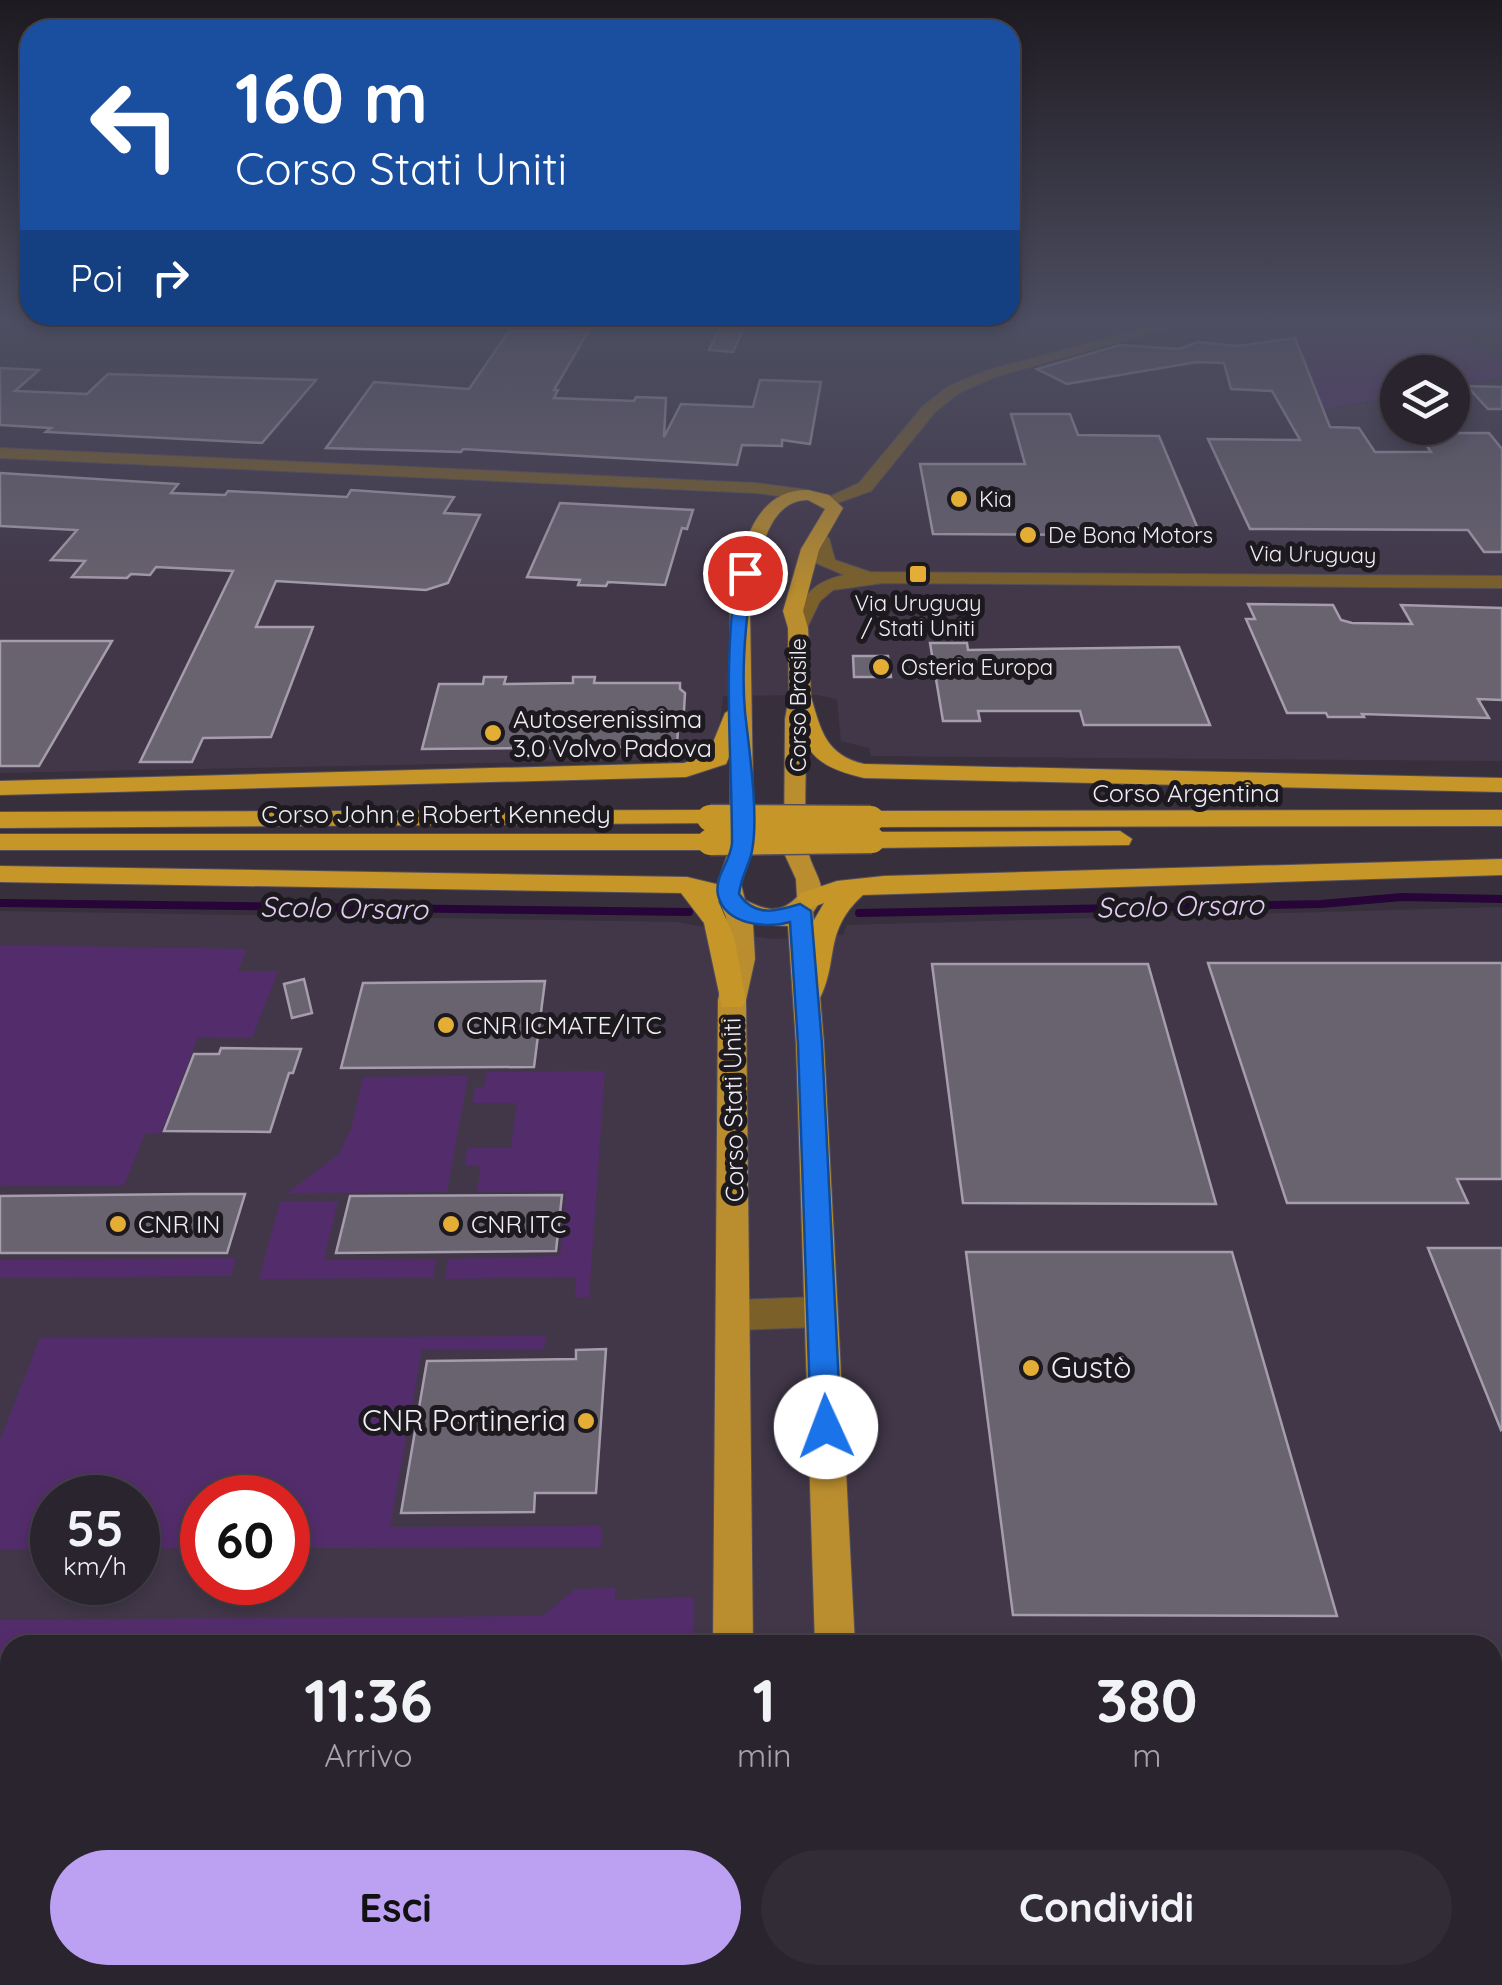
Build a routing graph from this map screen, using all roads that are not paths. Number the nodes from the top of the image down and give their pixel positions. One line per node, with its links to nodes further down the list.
1 (925, 415): 4 (street)
2 (0, 453): 3 (street)
3 (719, 489): 4 (street); 5 (street)
4 (828, 498): 5 (main road); 6 (main road, Corso Brasile)
5 (769, 512): 11 (main road)
6 (820, 538): 7 (street, Via Uruguay); 9 (main road, Corso Brasile)
7 (883, 577): 8 (street, Via Uruguay); 9 (street, Via Uruguay)
8 (1502, 582)
9 (798, 628): 10 (main road, Corso Brasile)
10 (800, 697): 12 (highway); 24 (main road, Corso Brasile)
11 (736, 712): 13 (highway); 25 (main road, Corso Stati Uniti)
12 (1502, 786)
13 (0, 788)
14 (1502, 818): 16 (highway, Corso Argentina)
15 (0, 820): 17 (highway, Corso John e Robert Kennedy)
16 (871, 829): 17 (highway, Corso John e Robert Kennedy, bridge); 18 (highway, Corso Argentina)
17 (710, 830): 19 (highway, Corso John e Robert Kennedy)
18 (1502, 837)
19 (0, 842)
20 (1502, 868): 23 (highway)
21 (0, 874): 22 (highway)
22 (687, 885): 25 (highway); 27 (highway)
23 (857, 887): 24 (highway); 26 (highway)
24 (806, 896): 25 (main road); 26 (main road)
25 (733, 901): 27 (main road, Corso Stati Uniti)
26 (807, 997): 28 (main road)
27 (732, 1000): 29 (main road, Corso Stati Uniti)
28 (821, 1312): 29 (street); 31 (main road)
29 (734, 1314): 30 (main road, Corso Stati Uniti)
30 (734, 1635)
31 (836, 1635)

